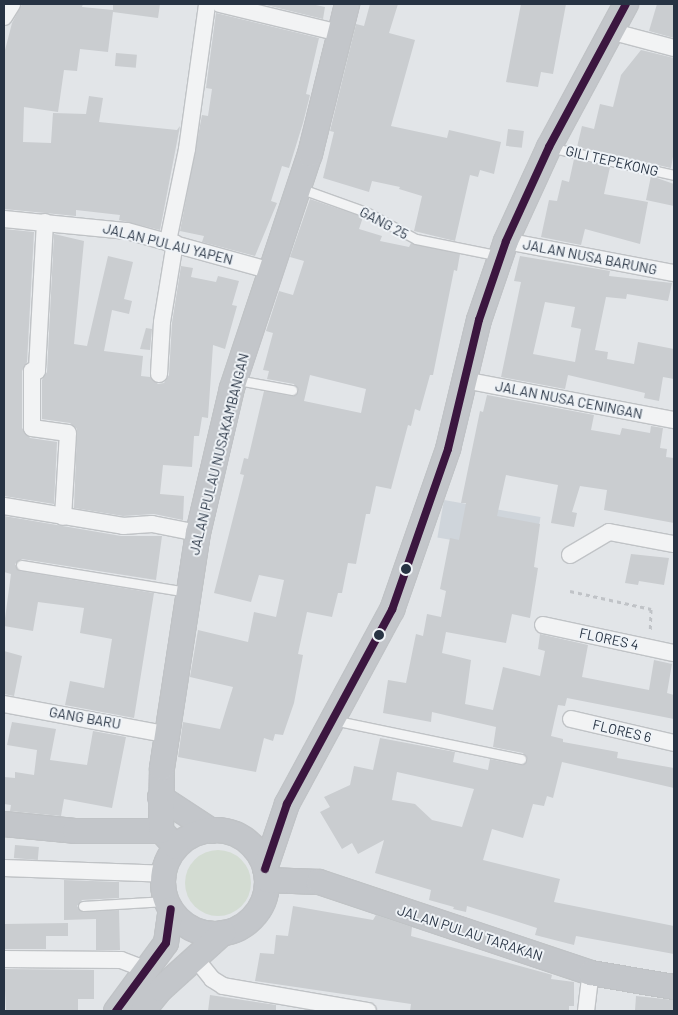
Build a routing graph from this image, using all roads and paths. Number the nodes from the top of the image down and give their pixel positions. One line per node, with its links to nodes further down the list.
1 (12, 4): 6 (street)
2 (207, 4): 15 (street)
3 (220, 4): 8 (street)
4 (347, 4): 8 (main road, JALAN PULAU NUSAKAMBANGAN)
5 (626, 4): 7 (main road)
6 (4, 17)
7 (610, 31): 9 (street); 10 (main road)
8 (340, 33): 12 (main road, JALAN PULAU NUSAKAMBANGAN)
9 (674, 48)
10 (549, 147): 11 (lane, GILI TEPEKONG); 16 (main road)
11 (674, 175)
12 (299, 188): 16 (lane, GANG 25); 17 (main road, JALAN PULAU NUSAKAMBANGAN)
13 (4, 219): 14 (street, JALAN PULAU YAPEN)
14 (45, 222): 15 (street, JALAN PULAU YAPEN); 25 (street)
15 (172, 242): 17 (street, JALAN PULAU YAPEN); 19 (street)
16 (503, 249): 18 (street, JALAN NUSA BARUNG); 21 (main road)
17 (271, 271): 20 (main road, JALAN PULAU NUSAKAMBANGAN)
18 (674, 273)
19 (159, 374)
20 (234, 380): 22 (lane); 26 (main road, JALAN PULAU NUSAKAMBANGAN)
21 (464, 380): 23 (street, JALAN NUSA CENINGAN); 37 (main road)
22 (292, 390)
23 (674, 420)
24 (4, 506): 25 (street)
25 (63, 517): 26 (street)
26 (198, 533): 31 (main road, JALAN PULAU NUSAKAMBANGAN)
27 (674, 544): 28 (street)
28 (570, 555)
29 (21, 565): 31 (lane)
30 (570, 591): 33 (path)
31 (187, 592): 38 (main road, JALAN PULAU NUSAKAMBANGAN)
32 (543, 625): 33 (street, FLORES 4)
33 (650, 648): 34 (street, FLORES 4)
34 (674, 653)
35 (4, 704): 38 (street, GANG BARU)
36 (570, 719): 39 (street, FLORES 6)
37 (333, 720): 40 (lane); 42 (main road)
38 (165, 734): 41 (main road, JALAN PULAU NUSAKAMBANGAN)
39 (674, 742)
40 (522, 759)
41 (160, 797): 44 (main road); 46 (main road, JALAN PULAU NUSAKAMBANGAN)
42 (286, 804): 45 (main road); 49 (main road)
43 (4, 824): 46 (main road)
44 (212, 831): 45 (main road); 46 (main road)
45 (242, 838): 49 (main road)
46 (169, 839): 48 (main road)
47 (4, 868): 48 (street)
48 (164, 874): 50 (main road)
49 (266, 875): 52 (main road); 56 (main road, JALAN PULAU TARAKAN)
50 (168, 905): 51 (lane); 52 (main road); 55 (main road)
51 (83, 906)
52 (223, 933): 54 (main road)
53 (4, 959): 55 (street)
54 (196, 959): 58 (main road); 61 (street)
55 (145, 969): 58 (main road); 59 (main road)
56 (591, 973): 57 (main road, JALAN PULAU TARAKAN); 62 (street)
57 (674, 987)
58 (161, 1000): 60 (main road)
59 (116, 1011)
60 (143, 1011)
61 (368, 1011)
62 (586, 1011)

